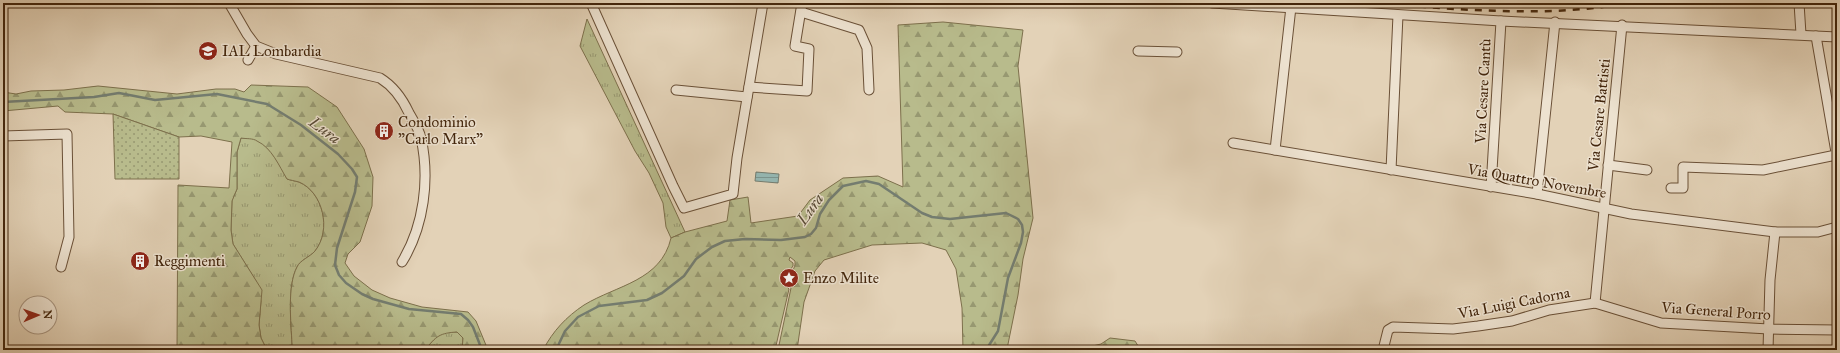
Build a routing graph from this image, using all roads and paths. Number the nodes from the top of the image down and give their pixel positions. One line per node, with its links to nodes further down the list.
1 (229, 3): 15 (street)
2 (591, 3): 22 (street)
3 (763, 3): 19 (street)
4 (1212, 3): 6 (street)
5 (1799, 3): 12 (street)
6 (1291, 7): 8 (street); 25 (street)
7 (801, 8): 19 (street); 21 (street)
8 (1398, 15): 9 (street); 28 (street)
9 (1501, 21): 10 (street); 30 (street, Via Cesare Cantù)
10 (1555, 22): 11 (street); 32 (street)
11 (1622, 25): 12 (street); 27 (street, Via Cesare Battisti)
12 (1801, 34): 13 (street)
13 (1816, 36): 14 (street); 26 (street)
14 (1837, 37)
15 (256, 46): 18 (street); 36 (street)
16 (1138, 51): 17 (street)
17 (1177, 52)
18 (248, 60)
19 (749, 87): 22 (street)
20 (676, 90): 22 (street)
21 (869, 90)
22 (747, 97)
23 (3, 136): 37 (street)
24 (1233, 143): 25 (street, Via Quattro Novembre)
25 (1274, 150): 28 (street, Via Quattro Novembre)
26 (1837, 157): 31 (street)
27 (1608, 165): 29 (street); 33 (street, Via Cesare Battisti)
28 (1391, 170): 30 (street, Via Quattro Novembre)
29 (1647, 170)
30 (1492, 187): 32 (street, Via Quattro Novembre)
31 (1671, 188)
32 (1537, 194): 33 (street, Via Quattro Novembre)
33 (1604, 207): 35 (street, Via Quattro Novembre); 38 (street, Via Cesare Battisti)
34 (1837, 227): 35 (street, Via Quattro Novembre)
35 (1775, 232): 39 (street)
36 (402, 262)
37 (61, 267)
38 (1595, 303): 39 (street, Via General Porro); 41 (street, Via Luigi Cadorna)
39 (1769, 329): 40 (street, Via General Porro); 42 (street)
40 (1837, 330)
41 (1383, 350)
42 (1768, 350)

